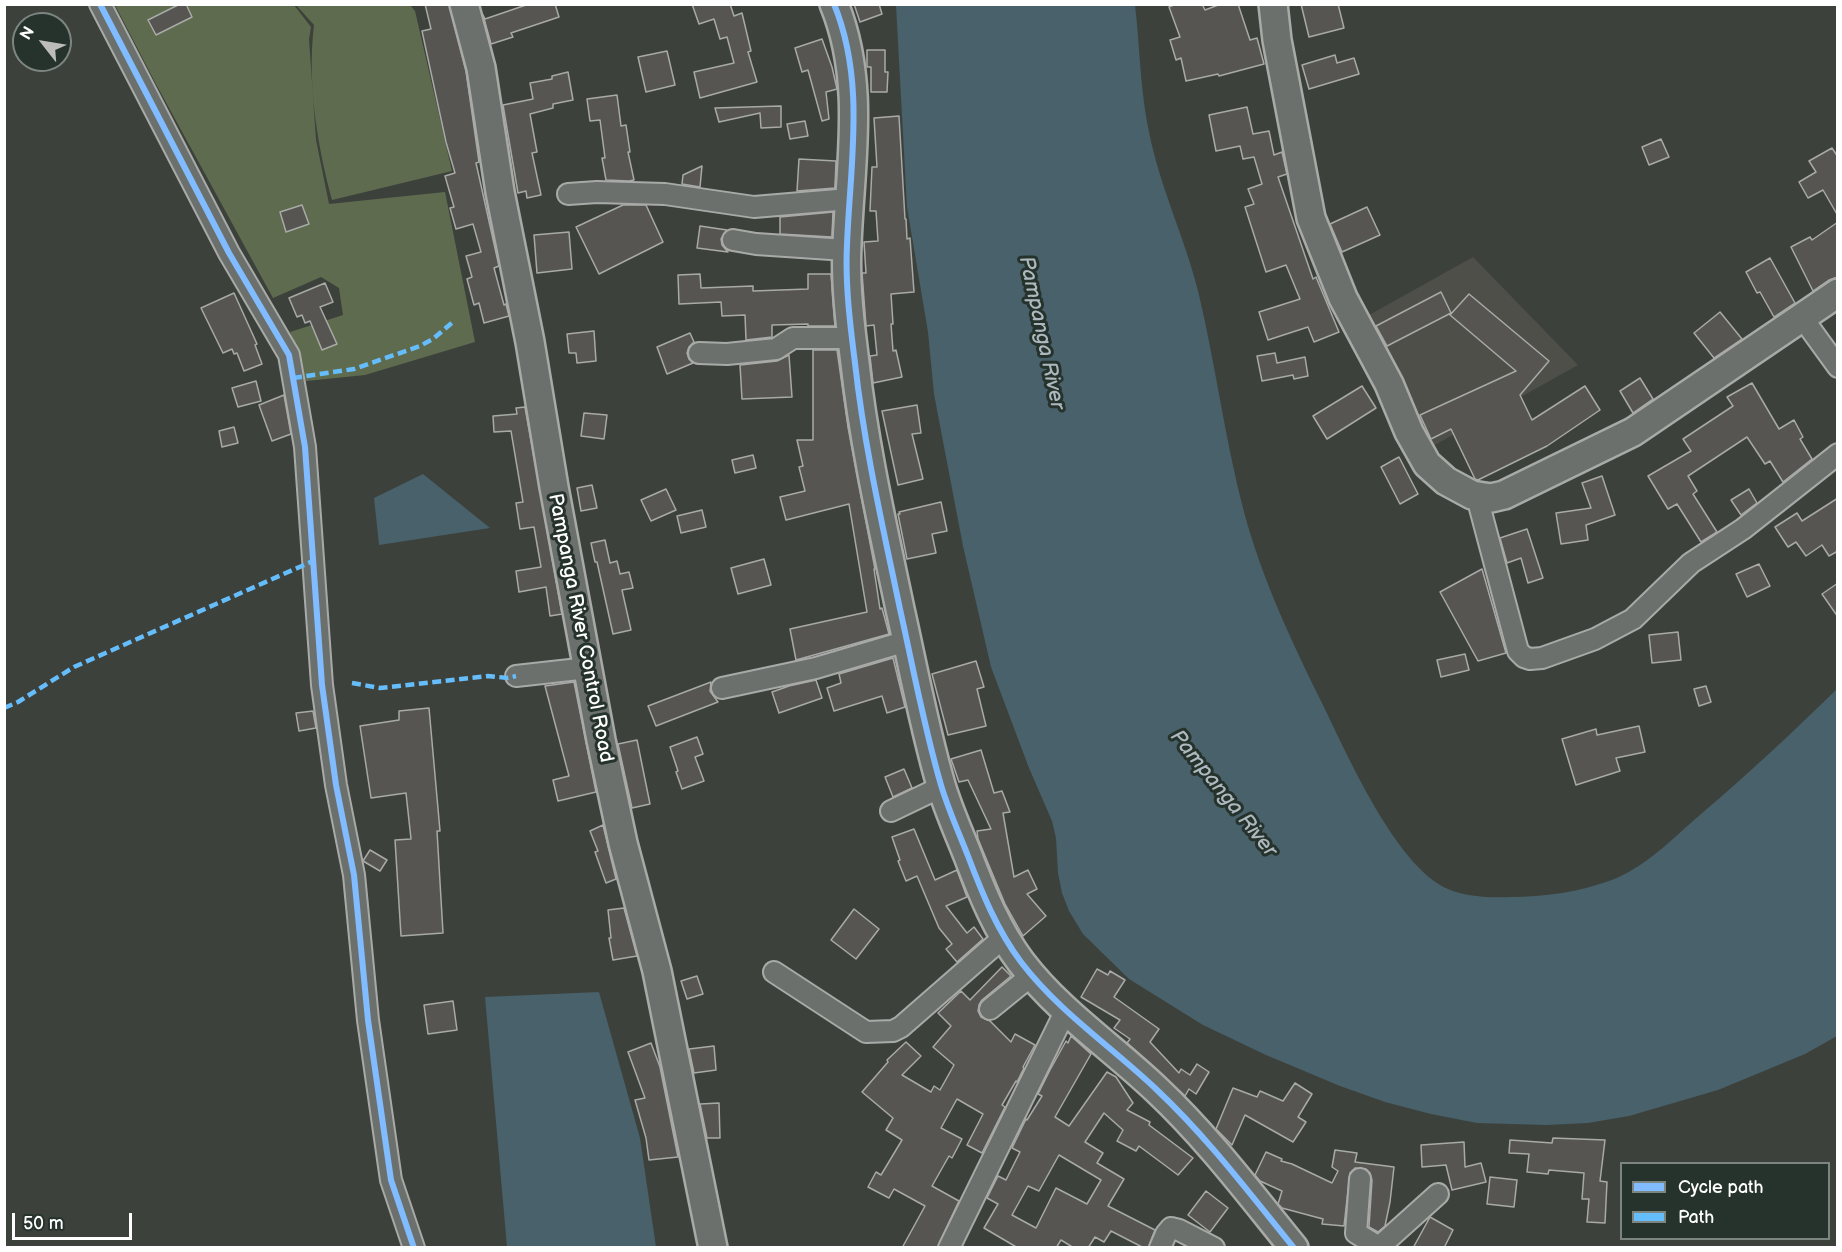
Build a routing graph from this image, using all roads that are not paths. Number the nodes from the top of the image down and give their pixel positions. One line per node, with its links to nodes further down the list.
1 (100, 4): 31 (street)
2 (464, 4): 17 (street, Pampanga River Control Road)
3 (834, 4): 6 (street)
4 (1273, 4): 15 (street)
5 (568, 194): 6 (street)
6 (849, 200): 8 (street)
7 (733, 240): 8 (street)
8 (846, 250): 11 (street)
9 (1838, 293): 10 (street)
10 (1802, 316): 13 (street); 15 (street)
11 (852, 338): 12 (street); 16 (street)
12 (699, 353)
13 (1838, 367)
14 (1838, 454): 15 (street)
15 (1477, 497)
16 (907, 641): 19 (street); 20 (street)
17 (588, 668): 18 (street); 32 (street, Pampanga River Control Road)
18 (516, 676)
19 (722, 688)
20 (941, 787): 21 (street); 22 (street)
21 (891, 811)
22 (1004, 937): 23 (street); 24 (street)
23 (774, 972)
24 (1032, 975): 25 (street); 26 (street)
25 (990, 1009)
26 (1065, 1012): 29 (street); 33 (street)
27 (1360, 1179): 30 (street)
28 (1438, 1194): 30 (street)
29 (1293, 1247)
30 (1378, 1247)
31 (414, 1248)
32 (713, 1248)
33 (949, 1248)
34 (1160, 1248): 35 (street)
35 (1214, 1248)

